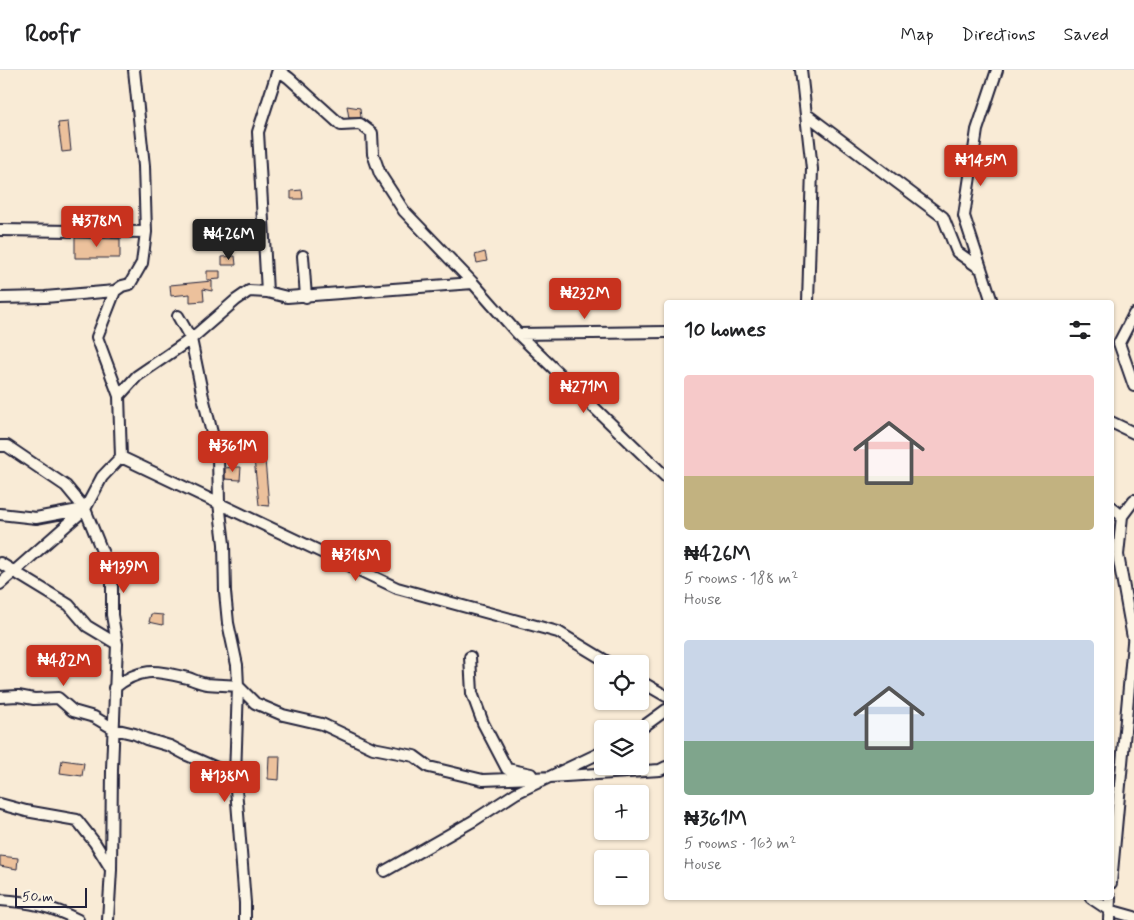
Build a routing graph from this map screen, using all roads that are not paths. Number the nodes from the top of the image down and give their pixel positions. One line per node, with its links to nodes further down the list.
1 (134, 70): 7 (street)
2 (278, 70): 10 (street); 12 (street)
3 (801, 70): 5 (street)
4 (998, 70): 9 (street)
5 (806, 114): 9 (street); 15 (street)
6 (0, 230): 7 (street)
7 (146, 232): 11 (street)
8 (303, 256): 13 (street)
9 (981, 269): 16 (street)
10 (473, 283): 13 (street); 20 (street)
11 (114, 290): 14 (street); 23 (street)
12 (267, 292): 13 (street); 21 (street)
13 (306, 297)
14 (0, 298)
15 (808, 300)
16 (991, 300)
17 (1134, 314): 22 (street)
18 (178, 316): 21 (street)
19 (664, 332): 20 (street)
20 (518, 334): 28 (street)
21 (191, 339): 23 (street); 30 (street)
22 (1134, 386)
23 (119, 396): 27 (street)
24 (1114, 423): 25 (street)
25 (1134, 433)
26 (0, 446): 31 (street)
27 (120, 457): 30 (street); 31 (street)
28 (664, 475)
29 (1134, 500): 34 (street)
30 (219, 503): 41 (street); 43 (street)
31 (85, 509): 33 (street); 36 (street); 40 (street)
32 (1114, 509): 34 (street)
33 (0, 514)
34 (1122, 516): 39 (street)
35 (0, 563): 36 (street)
36 (13, 571): 37 (street); 40 (street)
37 (0, 584)
38 (1134, 632): 39 (street)
39 (1133, 639): 56 (street)
40 (117, 644): 45 (street)
41 (596, 655)
42 (470, 657): 54 (street)
43 (238, 686): 45 (street); 53 (street); 54 (street)
44 (649, 686): 46 (street)
45 (114, 688): 50 (street)
46 (664, 695)
47 (0, 697): 50 (street)
48 (664, 711): 49 (street)
49 (649, 722)
50 (114, 729): 53 (street); 57 (street)
51 (594, 756): 54 (street)
52 (664, 769): 54 (street)
53 (235, 776): 66 (street)
54 (550, 777): 58 (street)
55 (0, 804): 57 (street)
56 (1114, 850)
57 (112, 870): 65 (street)
58 (385, 871)
59 (0, 900): 64 (street)
60 (1093, 900): 62 (street)
61 (1110, 900): 62 (street)
62 (1109, 915): 63 (street)
63 (1134, 917)
64 (78, 920)
65 (108, 920)
66 (245, 920)

